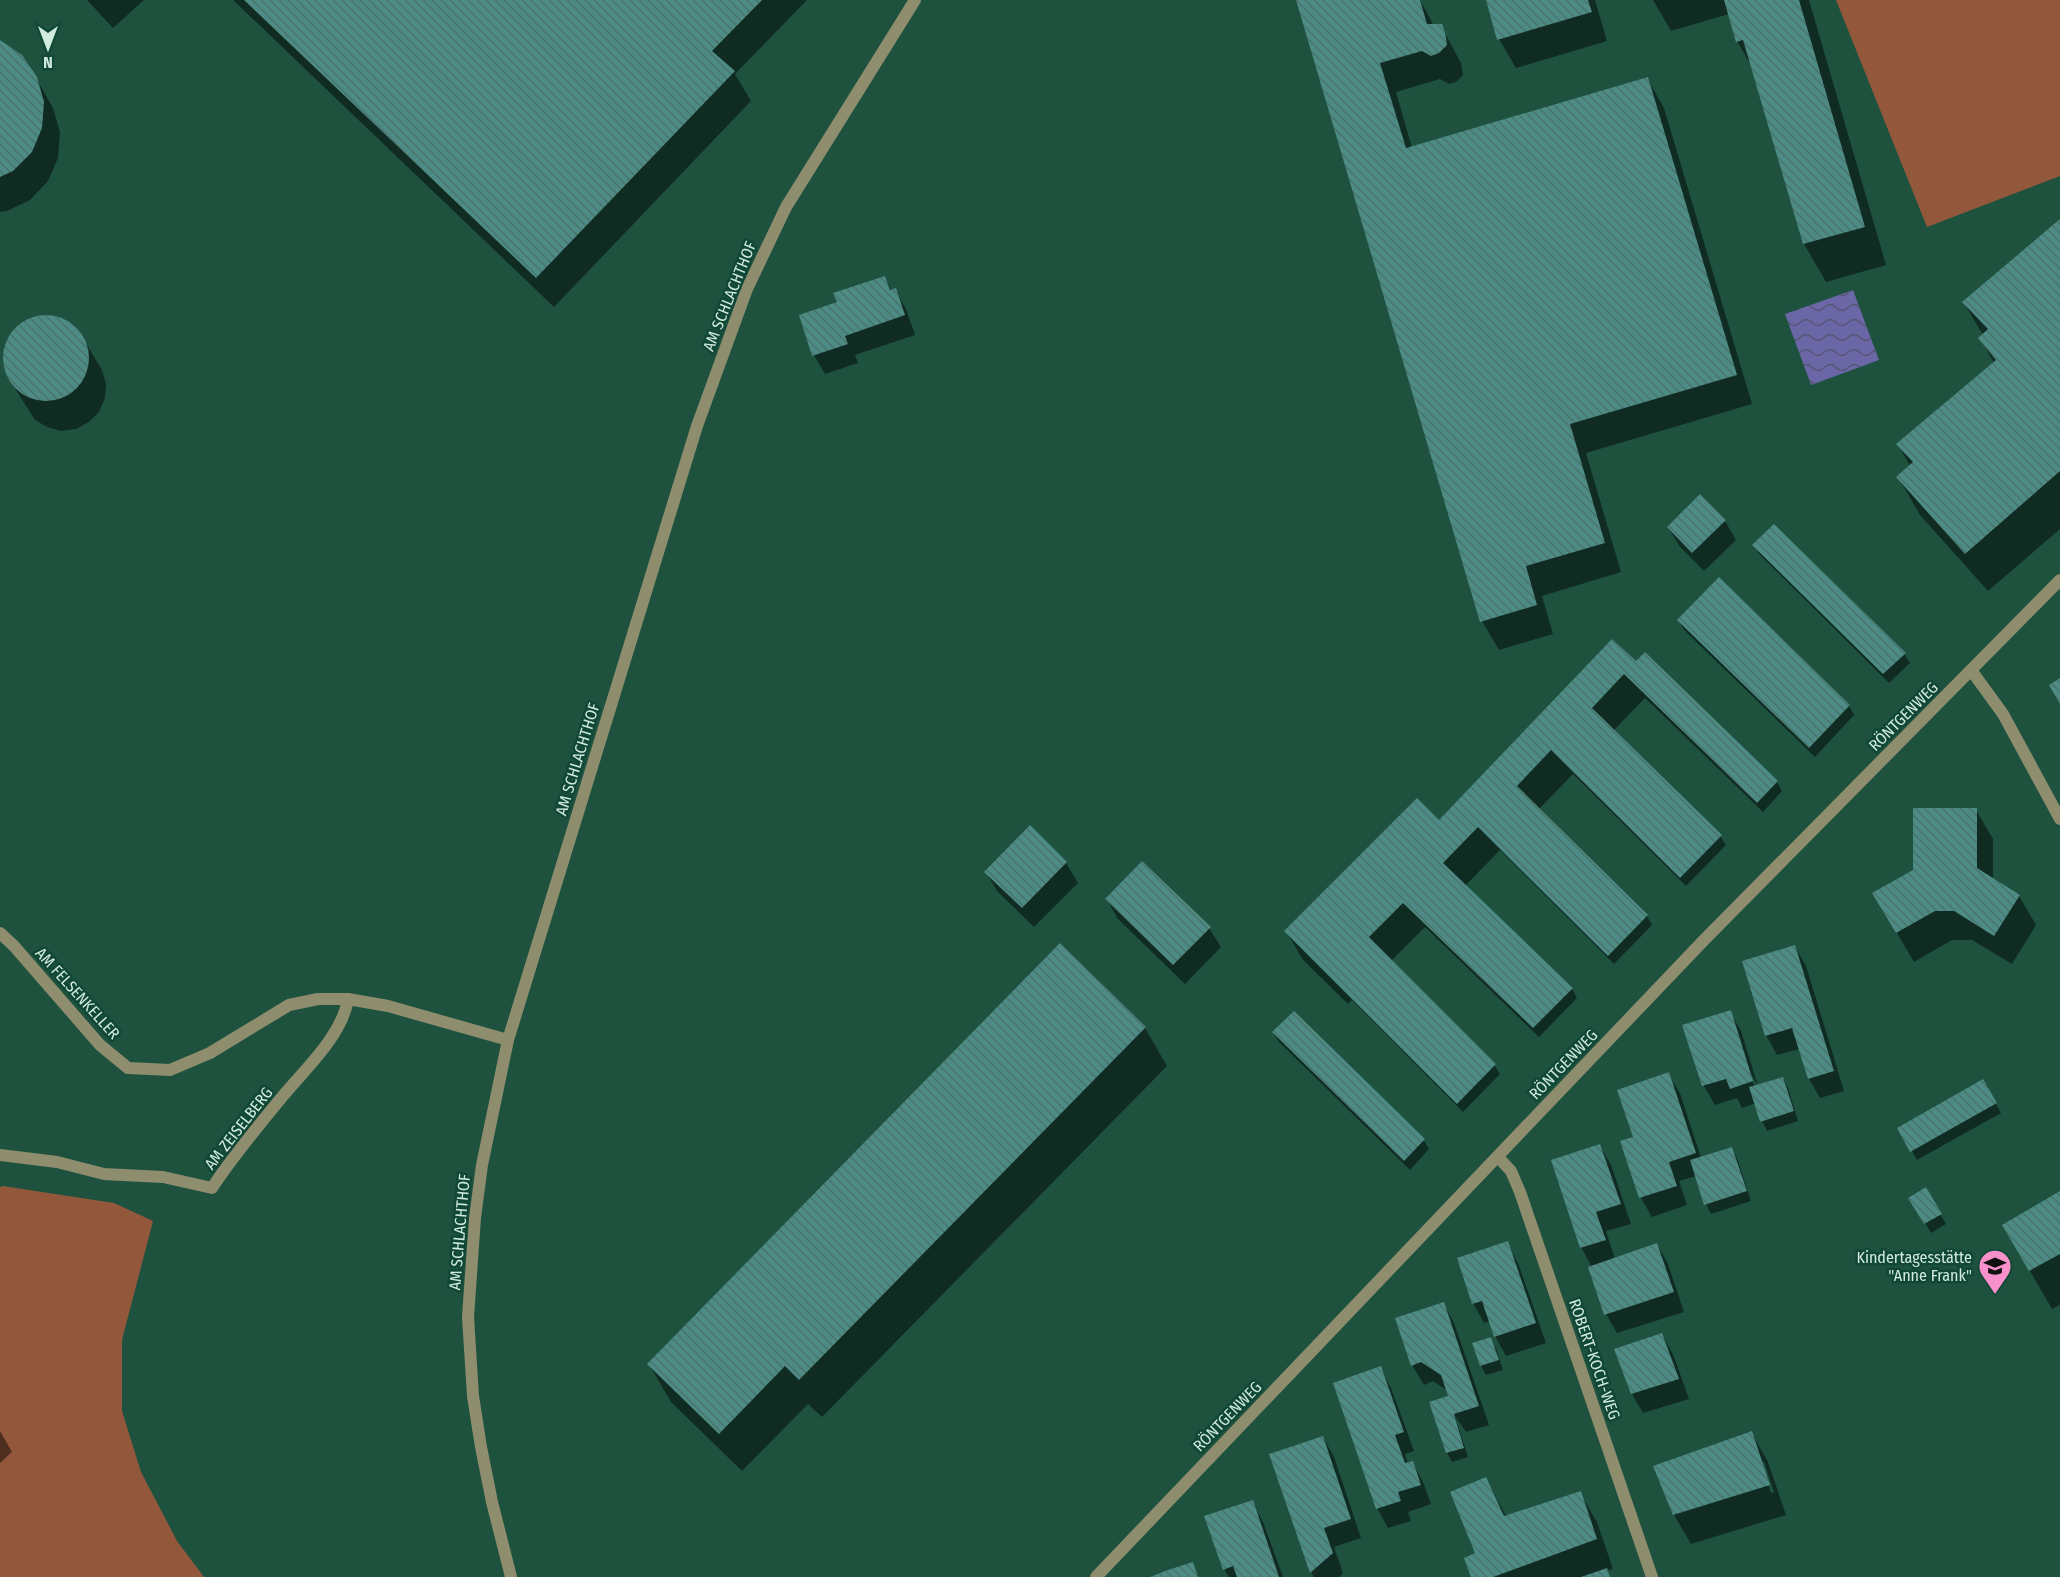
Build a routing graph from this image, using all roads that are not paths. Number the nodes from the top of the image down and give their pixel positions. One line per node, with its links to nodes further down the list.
1 (915, 0): 7 (street, AM SCHLACHTHOF)
2 (2060, 580): 3 (street, RÖNTGENWEG)
3 (1971, 670): 4 (street); 9 (street, RÖNTGENWEG)
4 (2060, 819)
5 (0, 933): 6 (street, AM FELSENKELLER)
6 (348, 999): 7 (street, AM FELSENKELLER); 8 (street, AM ZEISELBERG)
7 (508, 1040): 10 (street, AM SCHLACHTHOF)
8 (0, 1155)
9 (1498, 1157): 11 (street, RÖNTGENWEG); 12 (street, ROBERT-KOCH-WEG)
10 (511, 1577)
11 (1096, 1577)
12 (1652, 1577)

